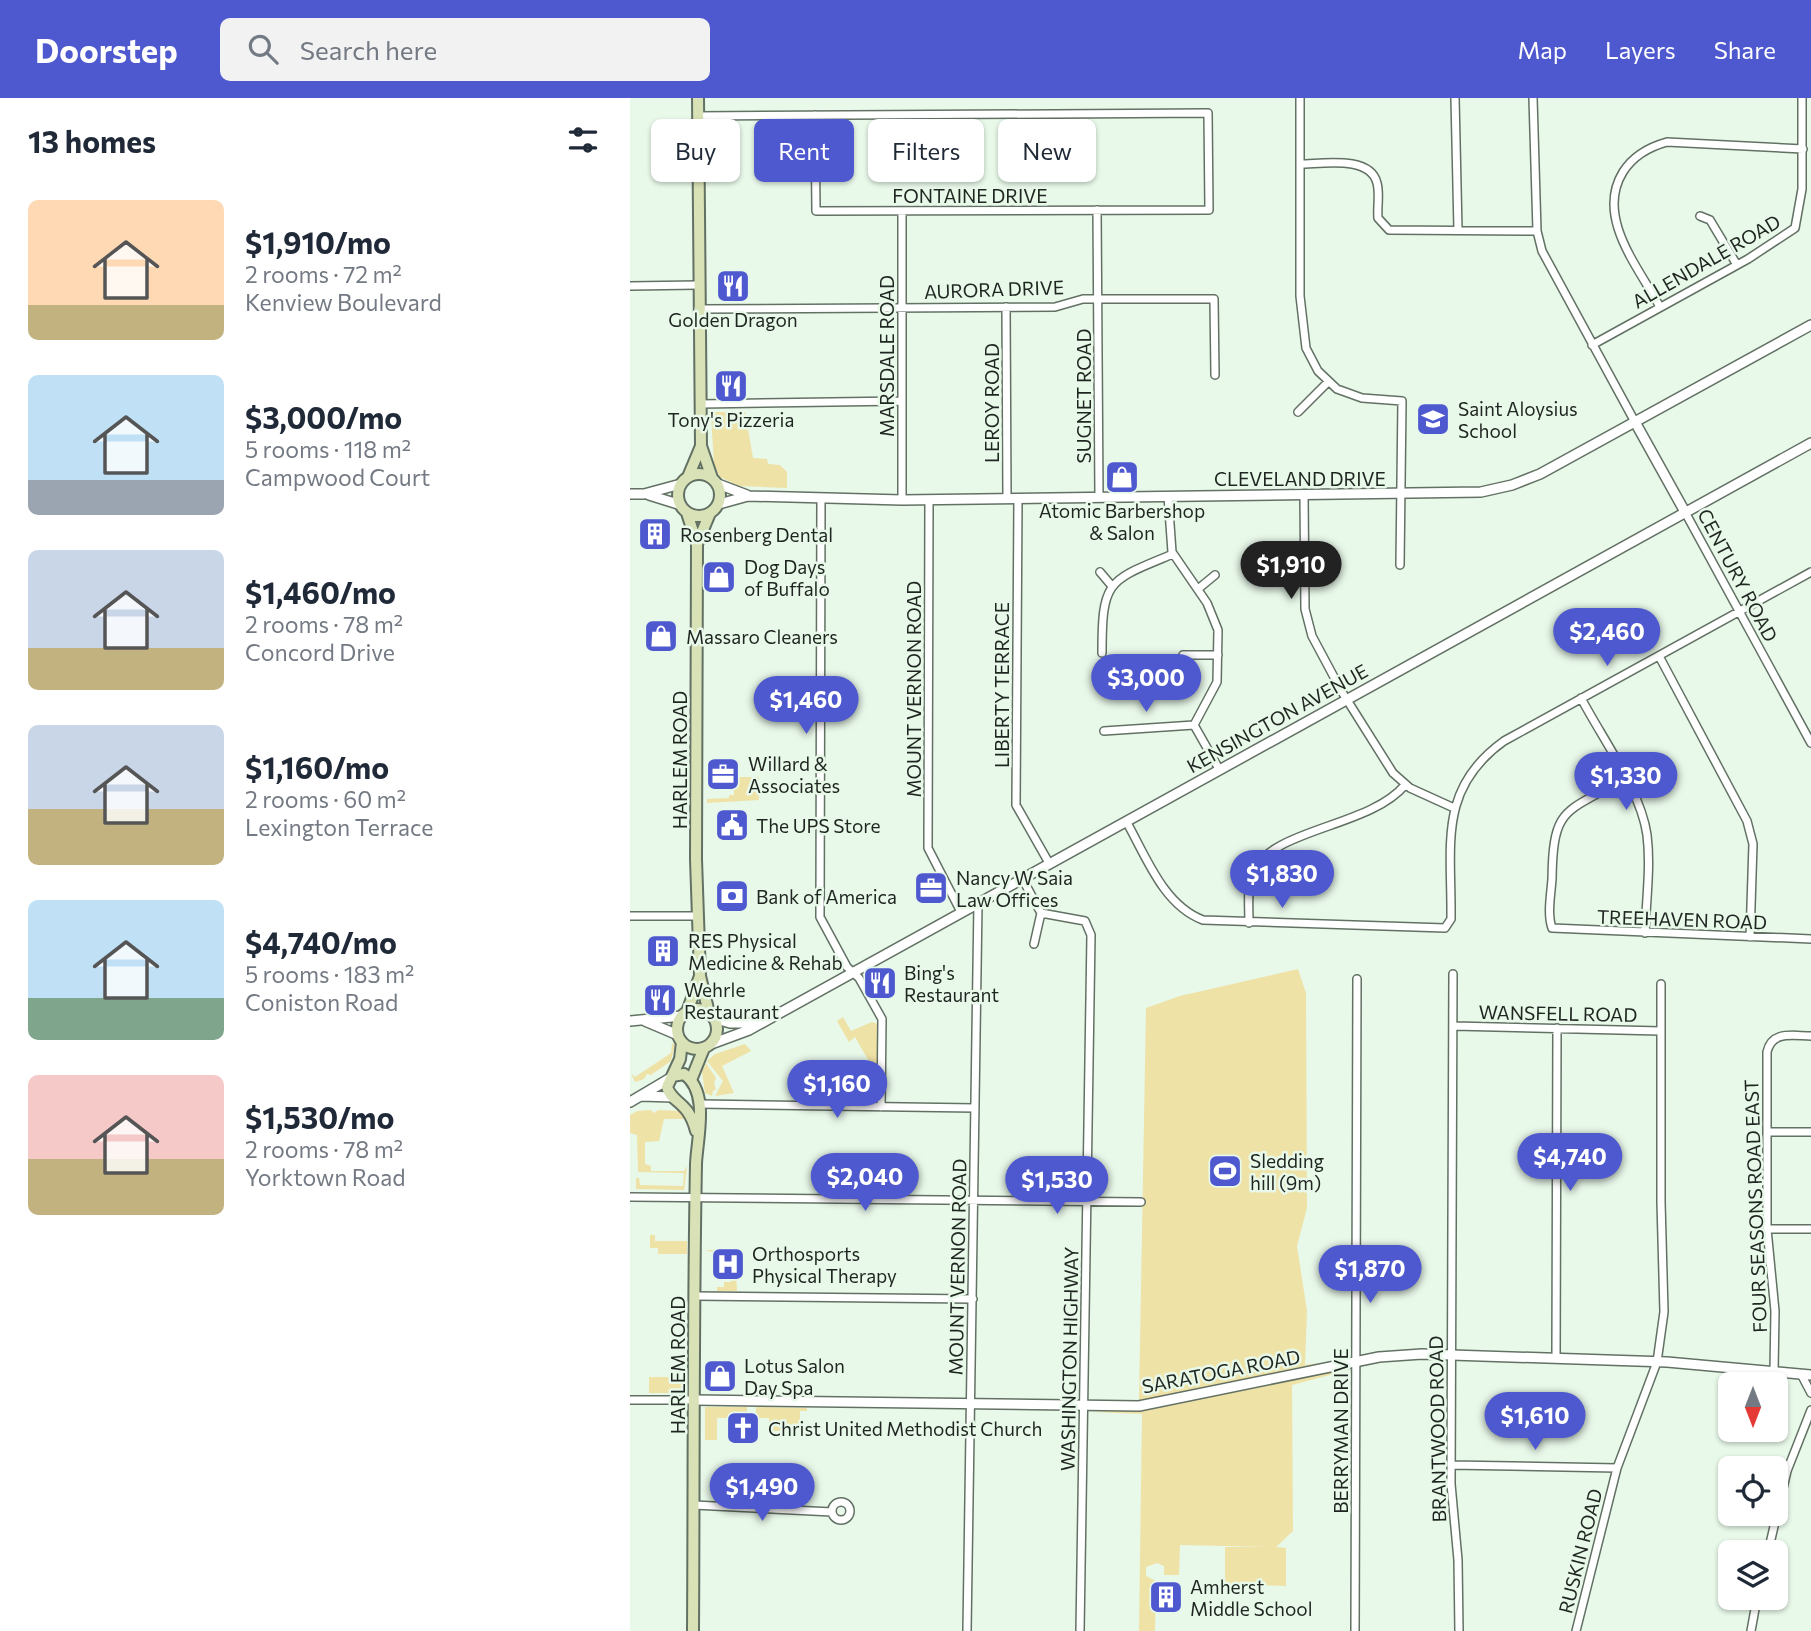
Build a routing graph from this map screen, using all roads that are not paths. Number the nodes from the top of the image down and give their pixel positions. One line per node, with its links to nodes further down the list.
1 (698, 98): 7 (main road)
2 (1455, 98): 13 (street)
3 (1533, 98): 14 (street)
4 (1802, 98): 8 (street, ALLENDALE ROAD)
5 (1300, 102): 9 (street)
6 (815, 115): 7 (street); 10 (street, FONTAINE DRIVE); 11 (street, FONTAINE DRIVE)
7 (698, 116): 16 (main road)
8 (1802, 149): 15 (street, ALLENDALE ROAD); 20 (street)
9 (1300, 164): 13 (street); 26 (street)
10 (1097, 210): 11 (street, FONTAINE DRIVE); 18 (street, SUGNET ROAD)
11 (902, 211): 21 (street, MARSDALE ROAD)
12 (1700, 216): 15 (street)
13 (1458, 230): 14 (street)
14 (1537, 231): 24 (street)
15 (1737, 265): 20 (street, ALLENDALE ROAD)
16 (698, 285): 17 (street); 22 (main road)
17 (630, 286)
18 (1098, 299): 19 (street, AURORA DRIVE); 25 (street, AURORA DRIVE); 41 (street, SUGNET ROAD)
19 (1006, 307): 21 (street, AURORA DRIVE); 42 (street, LEROY ROAD)
20 (1660, 307): 24 (street, ALLENDALE ROAD)
21 (902, 308): 22 (street, AURORA DRIVE); 27 (street, MARSDALE ROAD)
22 (698, 309): 28 (main road)
23 (1811, 324): 30 (street, CLEVELAND DRIVE)
24 (1592, 345): 30 (street)
25 (1215, 375)
26 (1328, 382): 29 (street); 38 (street)
27 (902, 401): 28 (street); 45 (street, MARSDALE ROAD)
28 (701, 404): 32 (main road)
29 (1298, 412)
30 (1635, 422): 38 (street, CLEVELAND DRIVE); 50 (street, CENTURY ROAD)
31 (1811, 443): 50 (street, KENSINGTON AVENUE)
32 (701, 446): 33 (main road); 34 (main road)
33 (684, 481): 34 (main road); 36 (street); 48 (main road)
34 (715, 481): 39 (street, CLEVELAND DRIVE); 47 (main road)
35 (630, 494): 36 (street)
36 (644, 494): 48 (street)
37 (1304, 495): 38 (street, CLEVELAND DRIVE); 40 (street, CLEVELAND DRIVE); 65 (street)
38 (1400, 495): 53 (street)
39 (748, 496): 44 (street, CLEVELAND DRIVE); 47 (street, CLEVELAND DRIVE)
40 (1168, 496): 41 (street, CLEVELAND DRIVE); 52 (street)
41 (1099, 497): 43 (street, CLEVELAND DRIVE)
42 (1007, 498): 43 (street, CLEVELAND DRIVE); 46 (street, CLEVELAND DRIVE)
43 (1018, 498): 74 (street, LIBERTY TERRACE)
44 (821, 499): 45 (street, CLEVELAND DRIVE); 86 (street)
45 (902, 500): 46 (street, CLEVELAND DRIVE)
46 (929, 500): 77 (street, MOUNT VERNON ROAD)
47 (719, 504): 49 (main road)
48 (684, 509): 49 (main road); 51 (main road, HARLEM ROAD)
49 (710, 513): 51 (main road, HARLEM ROAD)
50 (1685, 513): 59 (street, CENTURY ROAD); 65 (street, KENSINGTON AVENUE)
51 (697, 544): 80 (main road, HARLEM ROAD)
52 (1173, 554): 57 (street); 58 (street)
53 (1400, 565)
54 (1100, 572): 57 (street)
55 (1811, 572): 59 (street)
56 (1215, 575): 58 (street)
57 (1111, 586): 60 (street)
58 (1198, 589): 62 (street)
59 (1738, 612): 63 (street); 68 (street, CENTURY ROAD)
60 (1102, 653)
61 (1183, 655): 62 (street)
62 (1218, 655): 66 (street)
63 (1659, 656): 64 (street); 83 (street)
64 (1581, 698): 70 (street); 72 (street)
65 (1347, 699): 69 (street, KENSINGTON AVENUE); 71 (street)
66 (1194, 725): 67 (street); 69 (street)
67 (1104, 731)
68 (1811, 743)
69 (1219, 769): 73 (street, KENSINGTON AVENUE)
70 (1625, 778): 82 (street); 82 (street, TREEHAVEN ROAD)
71 (1405, 785): 72 (street); 81 (street)
72 (1454, 808): 81 (street)
73 (1126, 821): 74 (street, KENSINGTON AVENUE); 81 (street)
74 (1049, 863): 75 (street, KENSINGTON AVENUE)
75 (1022, 878): 76 (street, KENSINGTON AVENUE); 78 (street)
76 (978, 903): 77 (street, KENSINGTON AVENUE); 109 (street, MOUNT VERNON ROAD)
77 (961, 912): 86 (street, KENSINGTON AVENUE)
78 (1041, 913): 85 (street); 116 (street, WASHINGTON HIGHWAY)
79 (630, 916): 80 (street)
80 (698, 916): 88 (main road, HARLEM ROAD)
81 (1249, 923)
82 (1646, 933): 83 (street, TREEHAVEN ROAD)
83 (1751, 937): 84 (street, TREEHAVEN ROAD)
84 (1811, 939)
85 (1034, 944)
86 (853, 972): 95 (street, KENSINGTON AVENUE); 108 (street)
87 (1453, 974): 96 (street, BRANTWOOD ROAD)
88 (700, 976): 91 (main road, HARLEM ROAD); 92 (main road, HARLEM ROAD)
89 (1357, 979): 125 (street, BERRYMAN DRIVE)
90 (1661, 984): 98 (street, RUSKIN ROAD)
91 (685, 1014): 92 (main road); 94 (street); 100 (main road)
92 (711, 1016): 95 (street); 101 (main road)
93 (630, 1021): 94 (street)
94 (643, 1021): 100 (street)
95 (759, 1023): 101 (street, KENSINGTON AVENUE)
96 (1454, 1026): 97 (street, WANSFELL ROAD); 122 (street, BRANTWOOD ROAD)
97 (1557, 1028): 98 (street, WANSFELL ROAD); 123 (street)
98 (1661, 1031): 124 (street, RUSKIN ROAD)
99 (1811, 1036): 110 (street, FOUR SEASONS ROAD EAST)
100 (680, 1038): 101 (main road); 102 (main road)
101 (707, 1046): 103 (main road)
102 (671, 1077): 103 (main road); 104 (street); 105 (main road)
103 (691, 1084): 105 (main road); 107 (main road, HARLEM ROAD)
104 (641, 1096): 105 (street); 106 (street)
105 (675, 1098): 112 (main road, HARLEM ROAD)
106 (630, 1102)
107 (700, 1104): 108 (street); 112 (main road, HARLEM ROAD)
108 (881, 1107): 109 (street)
109 (975, 1108): 115 (street, MOUNT VERNON ROAD)
110 (1767, 1132): 111 (street); 118 (street, FOUR SEASONS ROAD EAST)
111 (1811, 1132)
112 (697, 1141): 114 (main road, HARLEM ROAD)
113 (630, 1197): 114 (street)
114 (696, 1197): 115 (street); 120 (main road, HARLEM ROAD)
115 (974, 1200): 116 (street); 121 (street, MOUNT VERNON ROAD)
116 (1087, 1202): 117 (street); 132 (street, WASHINGTON HIGHWAY)
117 (1141, 1202)
118 (1767, 1228): 119 (street); 126 (street, FOUR SEASONS ROAD EAST)
119 (1811, 1229)
120 (695, 1296): 121 (street); 130 (main road, HARLEM ROAD)
121 (973, 1299): 131 (street, MOUNT VERNON ROAD)
122 (1451, 1354): 123 (street, SARATOGA ROAD); 125 (street, SARATOGA ROAD); 134 (street, BRANTWOOD ROAD)
123 (1556, 1357): 124 (street, SARATOGA ROAD)
124 (1657, 1362): 126 (street, SARATOGA ROAD); 135 (street, RUSKIN ROAD)
125 (1356, 1363): 132 (street, SARATOGA ROAD); 143 (street, BERRYMAN DRIVE)
126 (1774, 1371): 127 (street, SARATOGA ROAD)
127 (1806, 1375): 128 (street)
128 (1811, 1393)
129 (630, 1399): 130 (street, SARATOGA ROAD)
130 (695, 1399): 131 (street, SARATOGA ROAD); 136 (main road, HARLEM ROAD)
131 (971, 1403): 132 (street, SARATOGA ROAD); 141 (street, MOUNT VERNON ROAD)
132 (1083, 1405): 142 (street, WASHINGTON HIGHWAY)
133 (1811, 1410): 138 (street)
134 (1451, 1465): 135 (street); 144 (street, BRANTWOOD ROAD)
135 (1618, 1468): 145 (street, RUSKIN ROAD)
136 (694, 1505): 137 (street); 140 (main road, HARLEM ROAD)
137 (832, 1512)
138 (1771, 1540)
139 (1755, 1610): 146 (street)
140 (694, 1631)
141 (967, 1631)
142 (1080, 1631)
143 (1355, 1631)
144 (1459, 1631)
145 (1576, 1631)
146 (1751, 1631)

